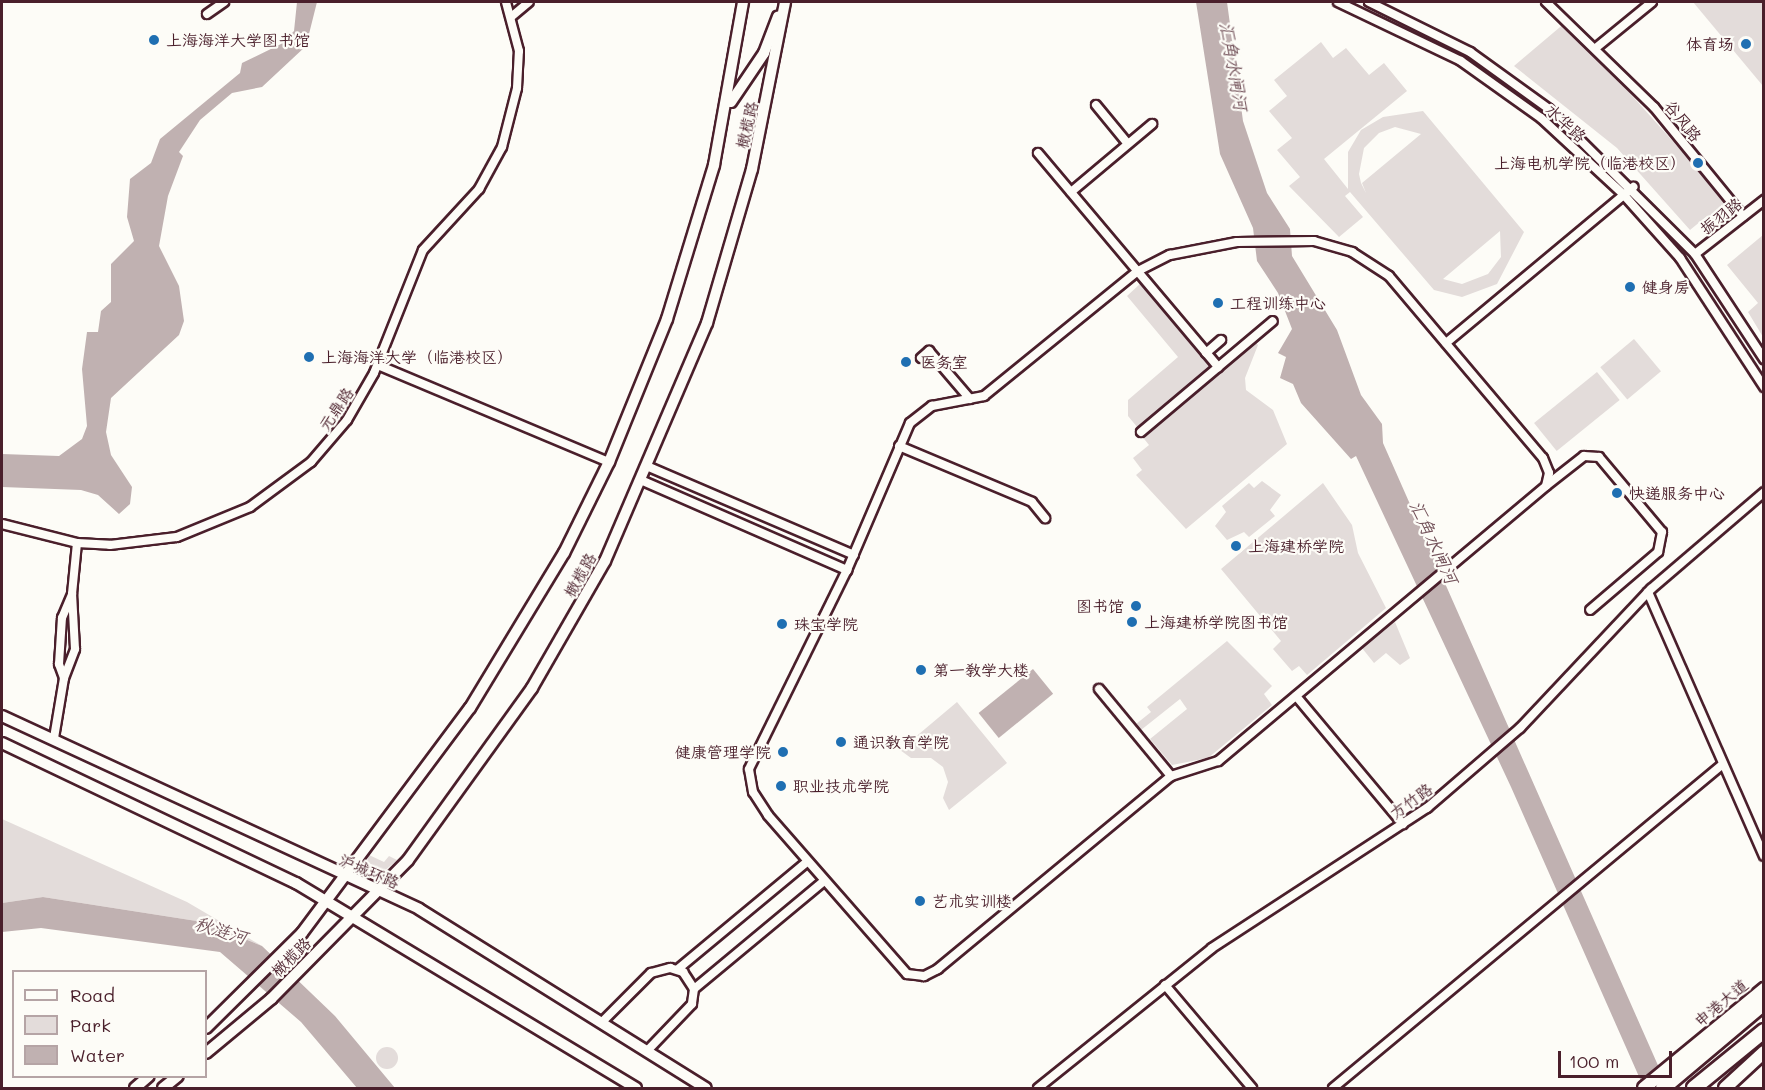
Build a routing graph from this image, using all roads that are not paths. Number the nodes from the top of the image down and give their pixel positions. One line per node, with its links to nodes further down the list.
1 (224, 2): 10 (street)
2 (506, 2): 11 (street, 元鼎路)
3 (529, 2): 11 (street)
4 (744, 2): 14 (main road, 橄榄路)
5 (784, 2): 14 (main road); 38 (main road, 橄榄路)
6 (1338, 2): 20 (street, 水华路)
7 (1369, 2): 18 (street, 水华路)
8 (1546, 2): 12 (street, 谷风路)
9 (1652, 2): 12 (street)
10 (207, 14)
11 (511, 17): 31 (street, 元鼎路)
12 (1597, 47): 22 (street, 谷风路)
13 (1096, 105): 16 (street)
14 (725, 113): 37 (main road, 橄榄路)
15 (1152, 124): 16 (street)
16 (1128, 144): 19 (street)
17 (1038, 153): 19 (street)
18 (1633, 187): 20 (street); 23 (street, 水华路)
19 (1071, 192): 24 (street)
20 (1623, 194): 27 (street); 33 (street, 水华路)
21 (1764, 200): 22 (street, 振羽路)
22 (1743, 216): 23 (street, 振羽路)
23 (1695, 254): 30 (street, 水华路)
24 (1138, 271): 27 (street); 28 (street); 34 (street)
25 (1273, 321): 32 (street)
26 (1221, 340): 28 (street)
27 (1446, 343): 40 (street)
28 (1206, 352): 32 (street)
29 (921, 358): 34 (street)
30 (1764, 359)
31 (378, 365): 37 (street); 45 (street, 元鼎路)
32 (1218, 367): 35 (street)
33 (1764, 387)
34 (970, 399): 36 (street)
35 (1141, 432)
36 (899, 446): 42 (street); 47 (street)
37 (609, 462): 63 (main road, 橄榄路)
38 (649, 467): 39 (main road, 橄榄路); 44 (street)
39 (643, 481): 46 (street); 65 (main road, 橄榄路)
40 (1546, 486): 51 (street); 54 (street)
41 (1764, 492): 49 (street, 方竹路)
42 (1045, 518)
43 (2, 524): 45 (street, 元鼎路)
44 (799, 531): 46 (street); 47 (street)
45 (77, 543): 50 (street)
46 (792, 545): 48 (street)
47 (854, 555): 48 (street)
48 (847, 570): 62 (street)
49 (1648, 592): 58 (street); 60 (street, 方竹路)
50 (72, 594): 52 (street); 52 (street)
51 (1590, 610)
52 (64, 678): 56 (street)
53 (1099, 689): 59 (street)
54 (1296, 696): 59 (street); 60 (street)
55 (2, 716): 56 (main road, 沪城环路)
56 (54, 738): 63 (main road, 沪城环路)
57 (2, 743): 66 (main road)
58 (1723, 764): 61 (street); 87 (street)
59 (1171, 776): 64 (street)
60 (1403, 824): 69 (street, 方竹路)
61 (1764, 856)
62 (807, 862): 64 (street); 68 (street)
63 (343, 877): 65 (main road, 沪城环路); 66 (main road, 橄榄路)
64 (823, 882): 70 (street)
65 (380, 892): 67 (main road, 橄榄路); 73 (main road, 沪城环路)
66 (325, 901): 67 (main road); 74 (main road, 橄榄路)
67 (353, 917): 77 (main road, 橄榄路); 83 (main road)
68 (678, 969): 70 (street); 73 (street)
69 (1165, 985): 85 (street, 方竹路); 86 (street)
70 (694, 989): 76 (street)
71 (1764, 989): 88 (main road, 申港大道)
72 (1764, 1003): 89 (highway)
73 (603, 1021): 76 (main road, 沪城环路)
74 (207, 1027)
75 (1764, 1031): 90 (highway)
76 (649, 1049): 84 (main road, 沪城环路)
77 (207, 1052)
78 (1764, 1052): 91 (main road)
79 (148, 1078): 81 (main road)
80 (176, 1078): 82 (main road)
81 (135, 1089)
82 (163, 1089)
83 (636, 1089)
84 (706, 1089)
85 (1038, 1089)
86 (1252, 1089)
87 (1333, 1089)
88 (1644, 1089)
89 (1663, 1089)
90 (1694, 1089)
91 (1725, 1089)

